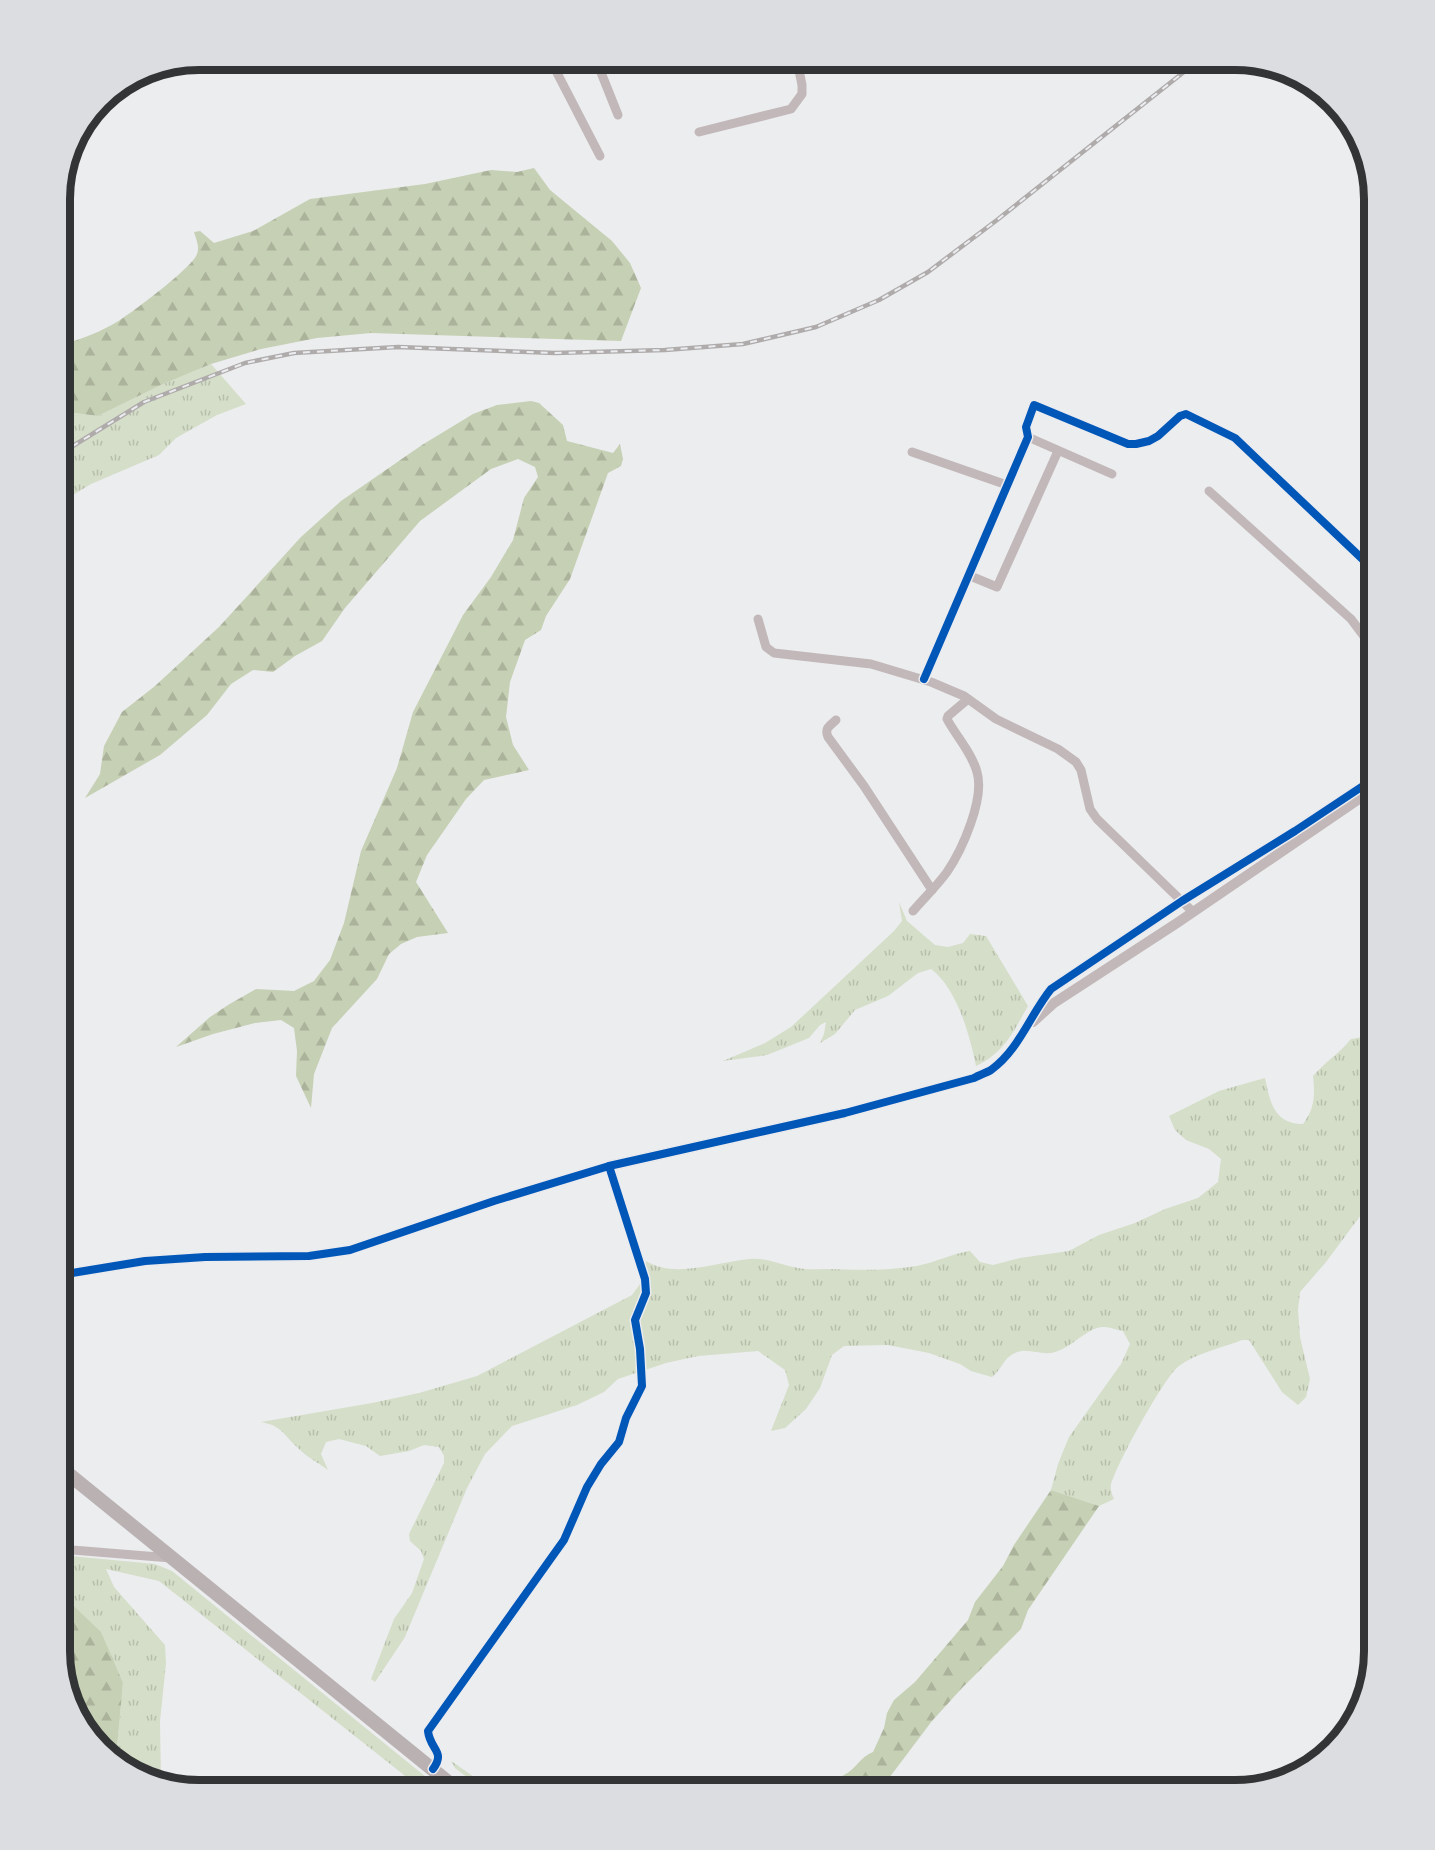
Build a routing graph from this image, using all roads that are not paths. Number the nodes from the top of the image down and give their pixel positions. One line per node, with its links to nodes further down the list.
1 (556, 70): 6 (street)
2 (600, 70): 4 (street)
3 (799, 71): 5 (street)
4 (618, 115)
5 (699, 132)
6 (600, 156)
7 (1028, 437): 8 (street); 11 (street); 13 (street)
8 (1058, 451): 10 (street); 14 (street)
9 (912, 452): 11 (street)
10 (1112, 474)
11 (1007, 485): 14 (street)
12 (1209, 491): 16 (street)
13 (1364, 561)
14 (968, 575): 17 (street)
15 (758, 619): 17 (street)
16 (1364, 636)
17 (924, 679): 18 (street)
18 (968, 699): 22 (street); 23 (street)
19 (836, 720): 22 (street)
20 (1364, 785): 23 (street)
21 (1364, 796): 26 (street)
22 (932, 890): 24 (street)
23 (1182, 901): 25 (street); 26 (street)
24 (913, 911)
25 (1168, 911): 27 (street); 28 (street)
26 (1193, 912): 27 (street)
27 (1177, 923): 28 (street)
28 (1028, 1026): 29 (street)
29 (609, 1166): 30 (street); 34 (street)
30 (70, 1273)
31 (70, 1475): 33 (main road)
32 (70, 1550): 33 (street)
33 (172, 1558): 34 (main road)
34 (433, 1769): 35 (main road)
35 (446, 1780)

